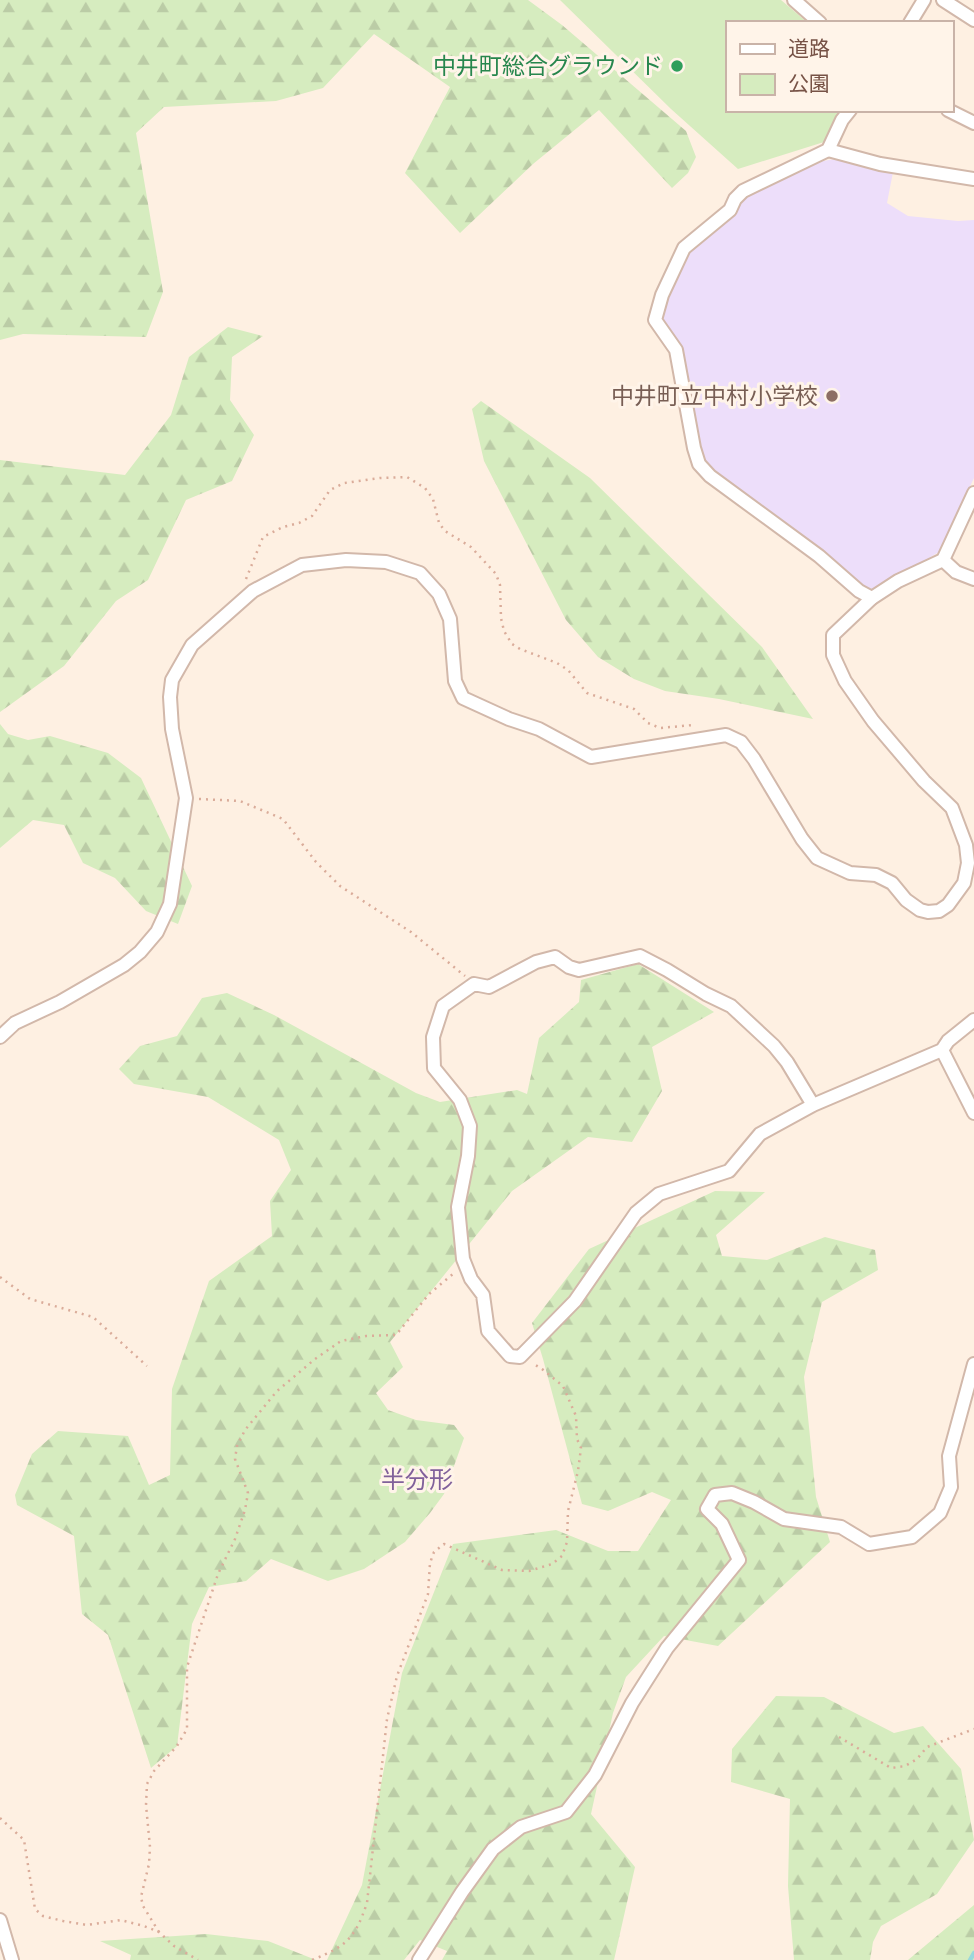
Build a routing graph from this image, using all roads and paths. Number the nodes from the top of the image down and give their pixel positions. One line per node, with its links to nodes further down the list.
1 (794, 0): 5 (street)
2 (924, 0): 6 (street)
3 (943, 0): 4 (street)
4 (974, 20)
5 (818, 21)
6 (911, 21)
7 (848, 112): 10 (street)
8 (952, 112): 9 (street)
9 (974, 123)
10 (828, 150): 11 (street); 16 (street)
11 (974, 179)
12 (974, 493): 13 (street)
13 (943, 560): 14 (street); 16 (street)
14 (974, 579)
15 (245, 598): 16 (street); 17 (path); 18 (street)
16 (872, 598)
17 (695, 725)
18 (186, 798): 19 (path); 21 (street)
19 (474, 984): 23 (street); 25 (street)
20 (974, 1020): 22 (street)
21 (0, 1037)
22 (942, 1051): 23 (street); 24 (street)
23 (813, 1105): 27 (street)
24 (974, 1113)
25 (465, 1264): 27 (street); 34 (path)
26 (0, 1277): 29 (path)
27 (520, 1357): 37 (path)
28 (974, 1364): 38 (street)
29 (147, 1366)
30 (974, 1729): 31 (path)
31 (839, 1737)
32 (0, 1818): 34 (path)
33 (0, 1920): 35 (street)
34 (159, 1932): 36 (path)
35 (12, 1960)
36 (198, 1960)
37 (312, 1960)
38 (419, 1960)

